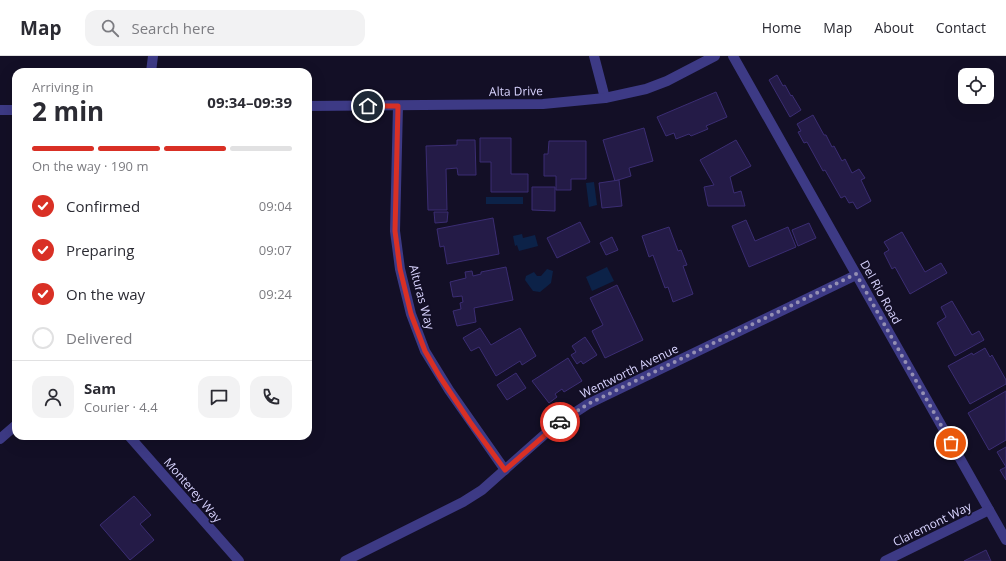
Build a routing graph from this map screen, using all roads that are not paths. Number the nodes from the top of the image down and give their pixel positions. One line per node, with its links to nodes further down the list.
1 (152, 56): 5 (street)
2 (594, 56): 6 (street)
3 (715, 56): 6 (street, Alta Drive)
4 (733, 56): 11 (street, Del Rio Road)
5 (151, 68)
6 (605, 98): 8 (street, Alta Drive)
7 (312, 106): 8 (street, Alta Drive)
8 (398, 106): 15 (street, Alturas Way)
9 (0, 110): 10 (street)
10 (12, 110)
11 (856, 274): 15 (street, Wentworth Avenue); 16 (street, Del Rio Road)
12 (12, 428): 13 (street)
13 (0, 439)
14 (133, 440): 18 (street, Monterey Way)
15 (505, 470): 19 (street, Wentworth Avenue)
16 (989, 510): 17 (street, Del Rio Road); 20 (street, Claremont Way)
17 (1006, 540)
18 (239, 561)
19 (345, 561)
20 (885, 561)

